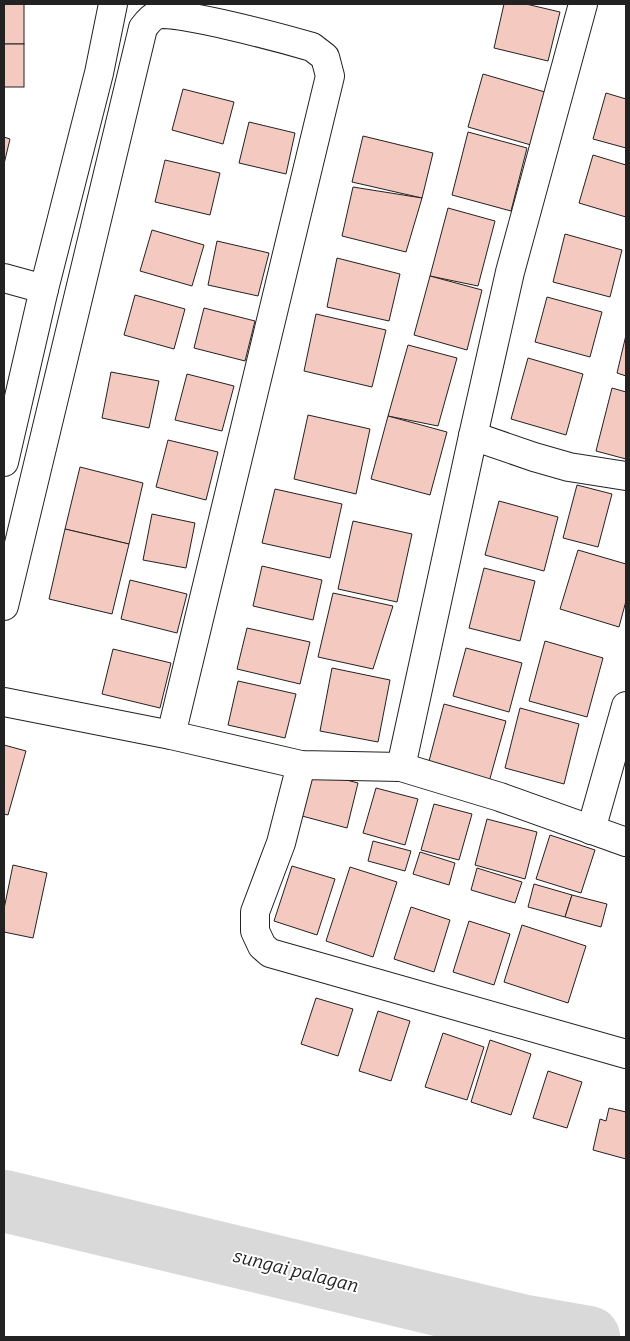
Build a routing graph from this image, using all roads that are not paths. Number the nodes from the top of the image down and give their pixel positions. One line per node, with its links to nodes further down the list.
1 (113, 4): 3 (street)
2 (584, 4): 7 (street)
3 (61, 223): 4 (street); 6 (street)
4 (94, 231): 10 (street); 13 (street)
5 (4, 278): 6 (street)
6 (44, 289): 8 (street)
7 (473, 436): 9 (street); 15 (street)
8 (4, 462)
9 (626, 476)
10 (4, 606)
11 (4, 702): 13 (street)
12 (626, 706): 16 (street)
13 (171, 735): 14 (street)
14 (301, 764): 15 (street); 18 (street)
15 (401, 767): 16 (street)
16 (591, 830): 17 (street)
17 (626, 842)
18 (626, 1054)

